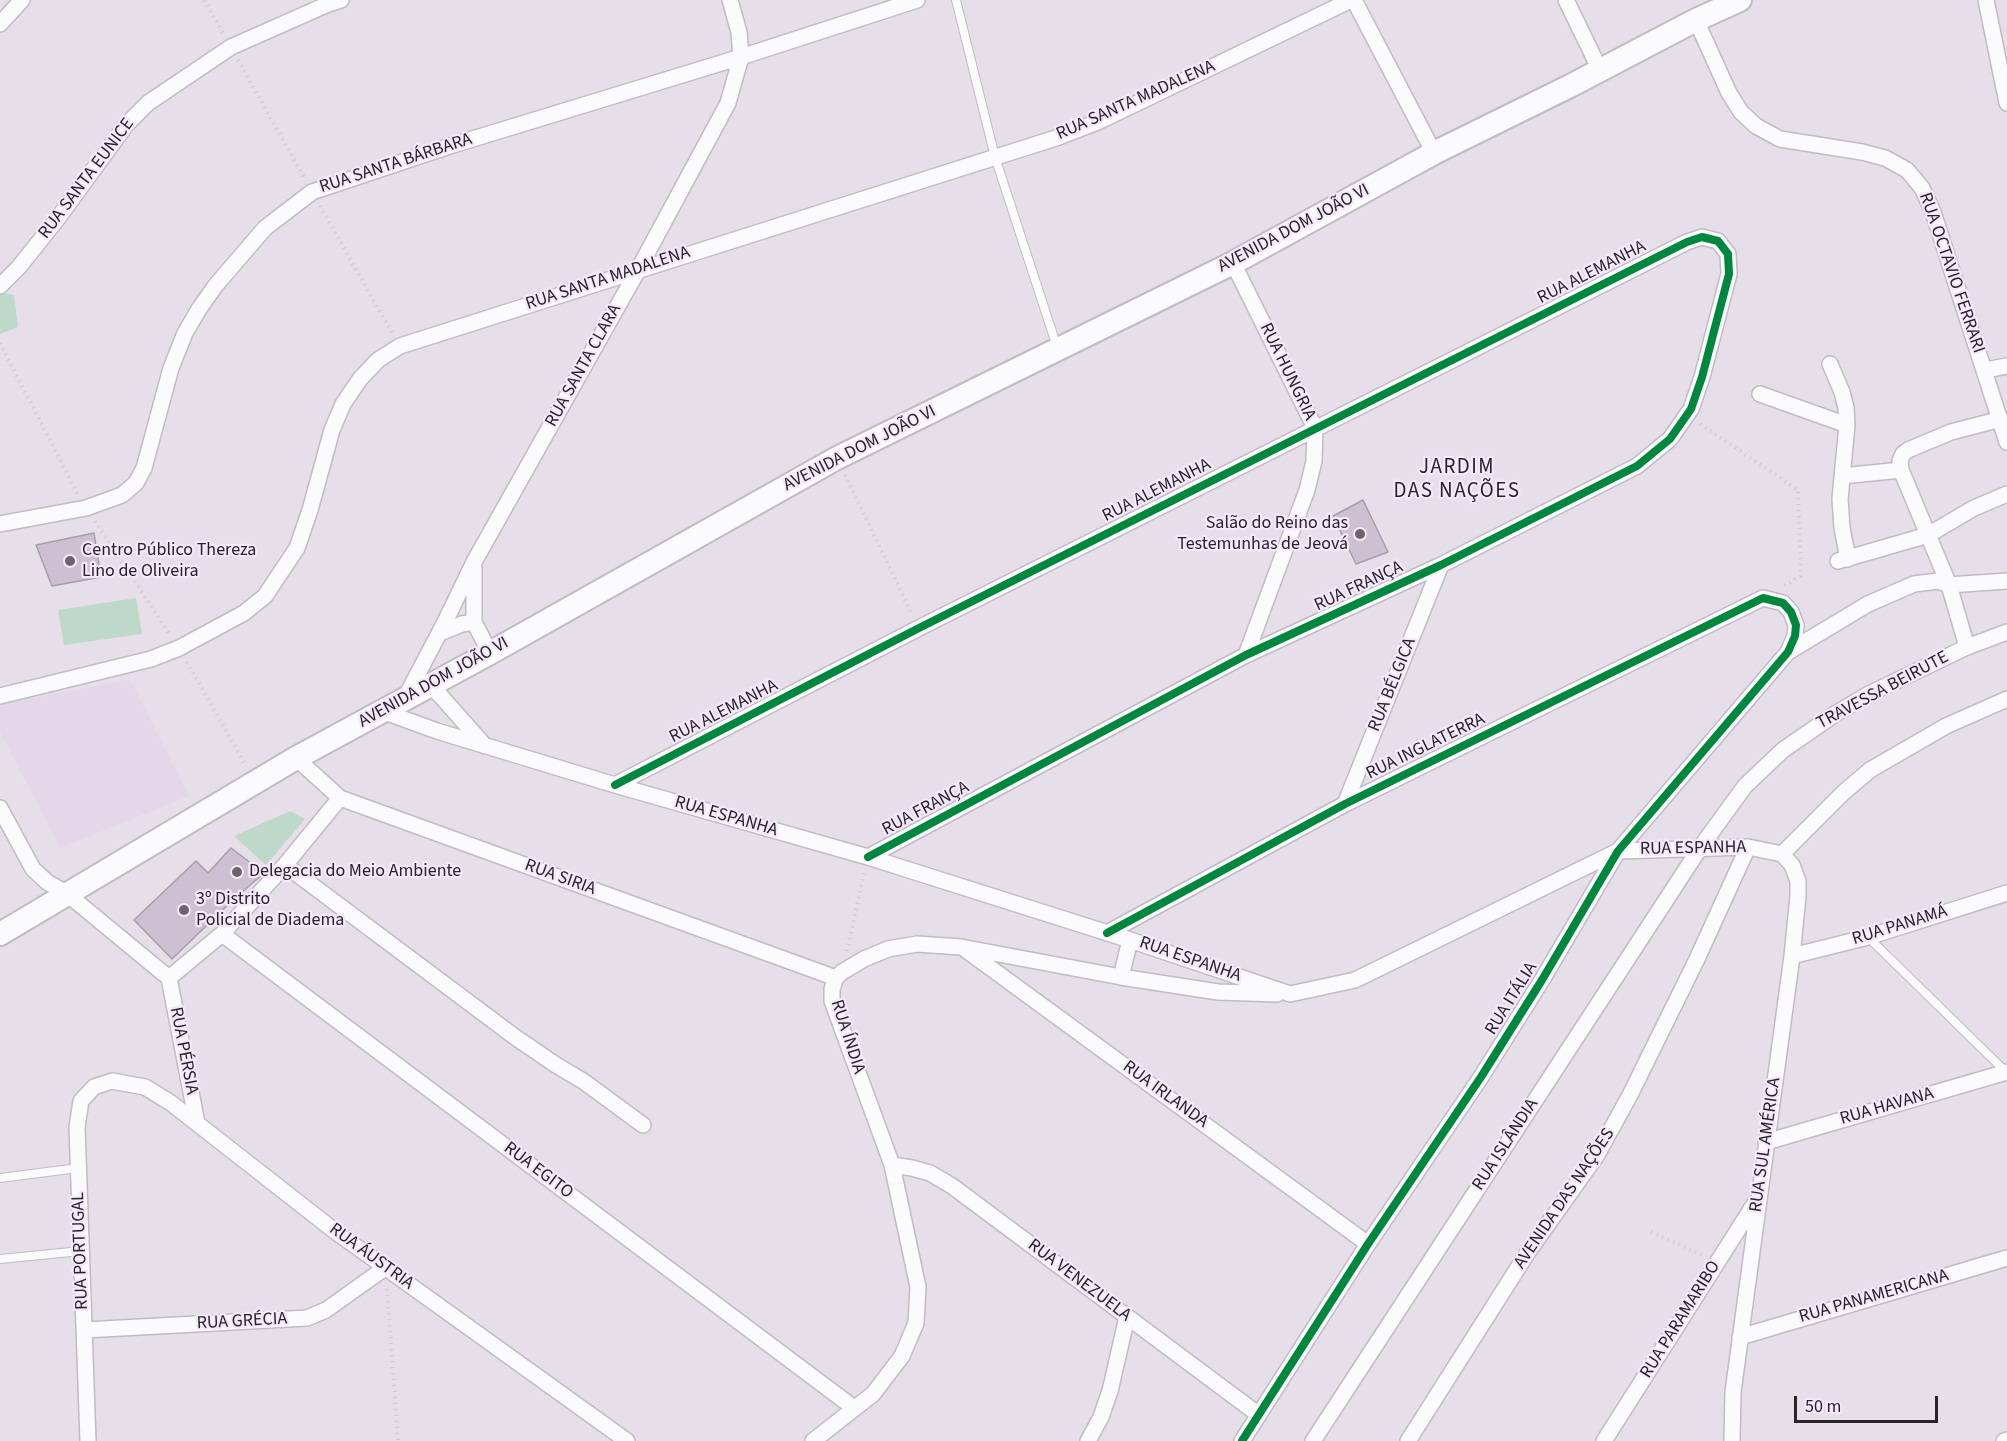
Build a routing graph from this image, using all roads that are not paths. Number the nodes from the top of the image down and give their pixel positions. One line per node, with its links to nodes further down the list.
1 (22, 0): 11 (street)
2 (341, 0): 20 (street, RUA SANTA EUNICE)
3 (730, 0): 12 (street, RUA SANTA CLARA)
4 (918, 0): 12 (street, RUA SANTA BÁRBARA)
5 (956, 0): 16 (lane)
6 (1353, 0): 15 (street); 16 (street, RUA SANTA MADALENA)
7 (1566, 0): 13 (street)
8 (1740, 0): 10 (street, AVENIDA DOM JOÃO VI)
9 (1986, 0): 14 (street)
10 (1696, 20): 13 (street, AVENIDA DOM JOÃO VI); 24 (street, RUA OCTAVIO FERRARI)
11 (0, 24)
12 (741, 57): 19 (street, RUA SANTA CLARA); 33 (street, RUA SANTA BÁRBARA)
13 (1600, 70): 15 (street, AVENIDA DOM JOÃO VI)
14 (2007, 104)
15 (1434, 153): 18 (street, AVENIDA DOM JOÃO VI)
16 (994, 157): 19 (street, RUA SANTA MADALENA); 21 (lane)
17 (1718, 241): 28 (street, RUA ALEMANHA); 36 (street, RUA FRANÇA)
18 (1233, 263): 21 (street, AVENIDA DOM JOÃO VI); 28 (street, RUA HUNGRIA)
19 (638, 270): 35 (street, RUA SANTA CLARA); 48 (street, RUA SANTA MADALENA)
20 (0, 286)
21 (1057, 349): 45 (street, AVENIDA DOM JOÃO VI)
22 (1830, 364): 27 (street)
23 (2007, 366): 24 (street)
24 (1985, 370): 26 (street, RUA OCTAVIO FERRARI)
25 (1760, 394): 27 (street)
26 (2001, 419): 29 (street, RUA OCTAVIO FERRARI); 30 (street)
27 (1847, 426): 31 (street)
28 (1315, 428): 46 (street, RUA HUNGRIA); 54 (street, RUA ALEMANHA)
29 (2007, 442)
30 (1901, 470): 31 (street); 34 (street)
31 (1842, 476): 34 (street)
32 (2007, 494): 34 (street)
33 (0, 524)
34 (1928, 535): 38 (street)
35 (474, 562): 40 (street, RUA SANTA CLARA); 42 (street, RUA SANTA CLARA)
36 (1441, 565): 46 (street, RUA FRANÇA); 56 (street, RUA BÉLGICA)
37 (2007, 581): 38 (street)
38 (1949, 585): 43 (street); 44 (street)
39 (1763, 598): 44 (street, RUA ITÁLIA); 56 (street, RUA INGLATERRA)
40 (474, 622): 42 (street); 45 (street, RUA SANTA CLARA)
41 (2007, 632): 43 (street, TRAVESSA BEIRUTE)
42 (440, 633): 49 (street, RUA SANTA CLARA)
43 (1967, 647): 59 (street, TRAVESSA BEIRUTE)
44 (1788, 652): 60 (street, RUA ITÁLIA)
45 (490, 653): 47 (street, AVENIDA DOM JOÃO VI)
46 (1246, 655): 62 (street, RUA FRANÇA)
47 (430, 685): 49 (street, AVENIDA DOM JOÃO VI); 52 (street)
48 (0, 696)
49 (405, 698): 51 (street, AVENIDA DOM JOÃO VI)
50 (2007, 699): 61 (street)
51 (382, 711): 52 (street, RUA ESPANHA); 53 (street, AVENIDA DOM JOÃO VI)
52 (484, 746): 54 (street, RUA ESPANHA)
53 (296, 759): 55 (street, RUA SIRIA); 64 (street, AVENIDA DOM JOÃO VI)
54 (615, 785): 62 (street, RUA ESPANHA)
55 (340, 798): 63 (street); 73 (street, RUA SIRIA)
56 (1345, 804): 66 (street, RUA INGLATERRA)
57 (0, 808): 64 (street)
58 (1748, 847): 59 (street, RUA ESPANHA); 61 (street, RUA ESPANHA); 102 (street, AVENIDA DAS NAÇÕES)
59 (1700, 848): 60 (street, RUA ESPANHA); 101 (street, RUA ISLÂNDIA)
60 (1618, 851): 76 (street, RUA ESPANHA); 86 (street, RUA ITÁLIA)
61 (1782, 854): 72 (street, RUA SUL AMÉRICA)
62 (868, 857): 66 (street, RUA ESPANHA)
63 (285, 865): 68 (street); 80 (street)
64 (66, 893): 67 (street, AVENIDA DOM JOÃO VI); 75 (street)
65 (2007, 893): 69 (street, RUA PANAMÁ)
66 (1107, 933): 70 (street, RUA ESPANHA)
67 (0, 934)
68 (222, 934): 75 (street); 94 (street, RUA EGITO)
69 (1868, 937): 72 (street, RUA PANAMÁ); 77 (lane)
70 (1130, 940): 74 (street); 76 (street, RUA ESPANHA)
71 (961, 947): 73 (street, RUA ÍNDIA); 74 (street, RUA ÍNDIA); 86 (street, RUA IRLANDA)
72 (1792, 956): 81 (street, RUA SUL AMÉRICA)
73 (839, 975): 82 (street, RUA ÍNDIA)
74 (1121, 977): 76 (street, RUA ÍNDIA)
75 (169, 978): 79 (street, RUA PÉRSIA)
76 (1290, 994)
77 (2006, 1072): 81 (street, RUA HAVANA)
78 (112, 1081): 79 (street, RUA ÁUSTRIA); 83 (street, RUA PORTUGAL)
79 (197, 1123): 90 (street, RUA ÁUSTRIA)
80 (643, 1125)
81 (1766, 1142): 85 (street, RUA SUL AMÉRICA)
82 (892, 1165): 91 (street, RUA VENEZUELA); 94 (street, RUA ÍNDIA)
83 (78, 1168): 84 (lane); 87 (street, RUA PORTUGAL)
84 (0, 1178)
85 (1759, 1198): 93 (street, RUA SUL AMÉRICA); 103 (street, RUA PARAMARIBO)
86 (1368, 1244): 95 (street, RUA ITÁLIA)
87 (81, 1251): 88 (lane); 92 (street, RUA PORTUGAL)
88 (0, 1258)
89 (2007, 1258): 93 (street, RUA PANAMERICANA)
90 (385, 1269): 92 (street, RUA GRÉCIA); 97 (street, RUA ÁUSTRIA)
91 (1127, 1317): 95 (street, RUA VENEZUELA); 99 (street)
92 (84, 1330): 96 (street, RUA PORTUGAL)
93 (1740, 1336): 104 (street, RUA SUL AMÉRICA)
94 (854, 1408): 98 (street, RUA ÍNDIA)
95 (1259, 1415): 100 (street, RUA ITÁLIA)
96 (88, 1441)
97 (627, 1441)
98 (813, 1441)
99 (1088, 1441)
100 (1242, 1441)
101 (1313, 1441)
102 (1408, 1441)
103 (1604, 1441)
104 (1732, 1441)

